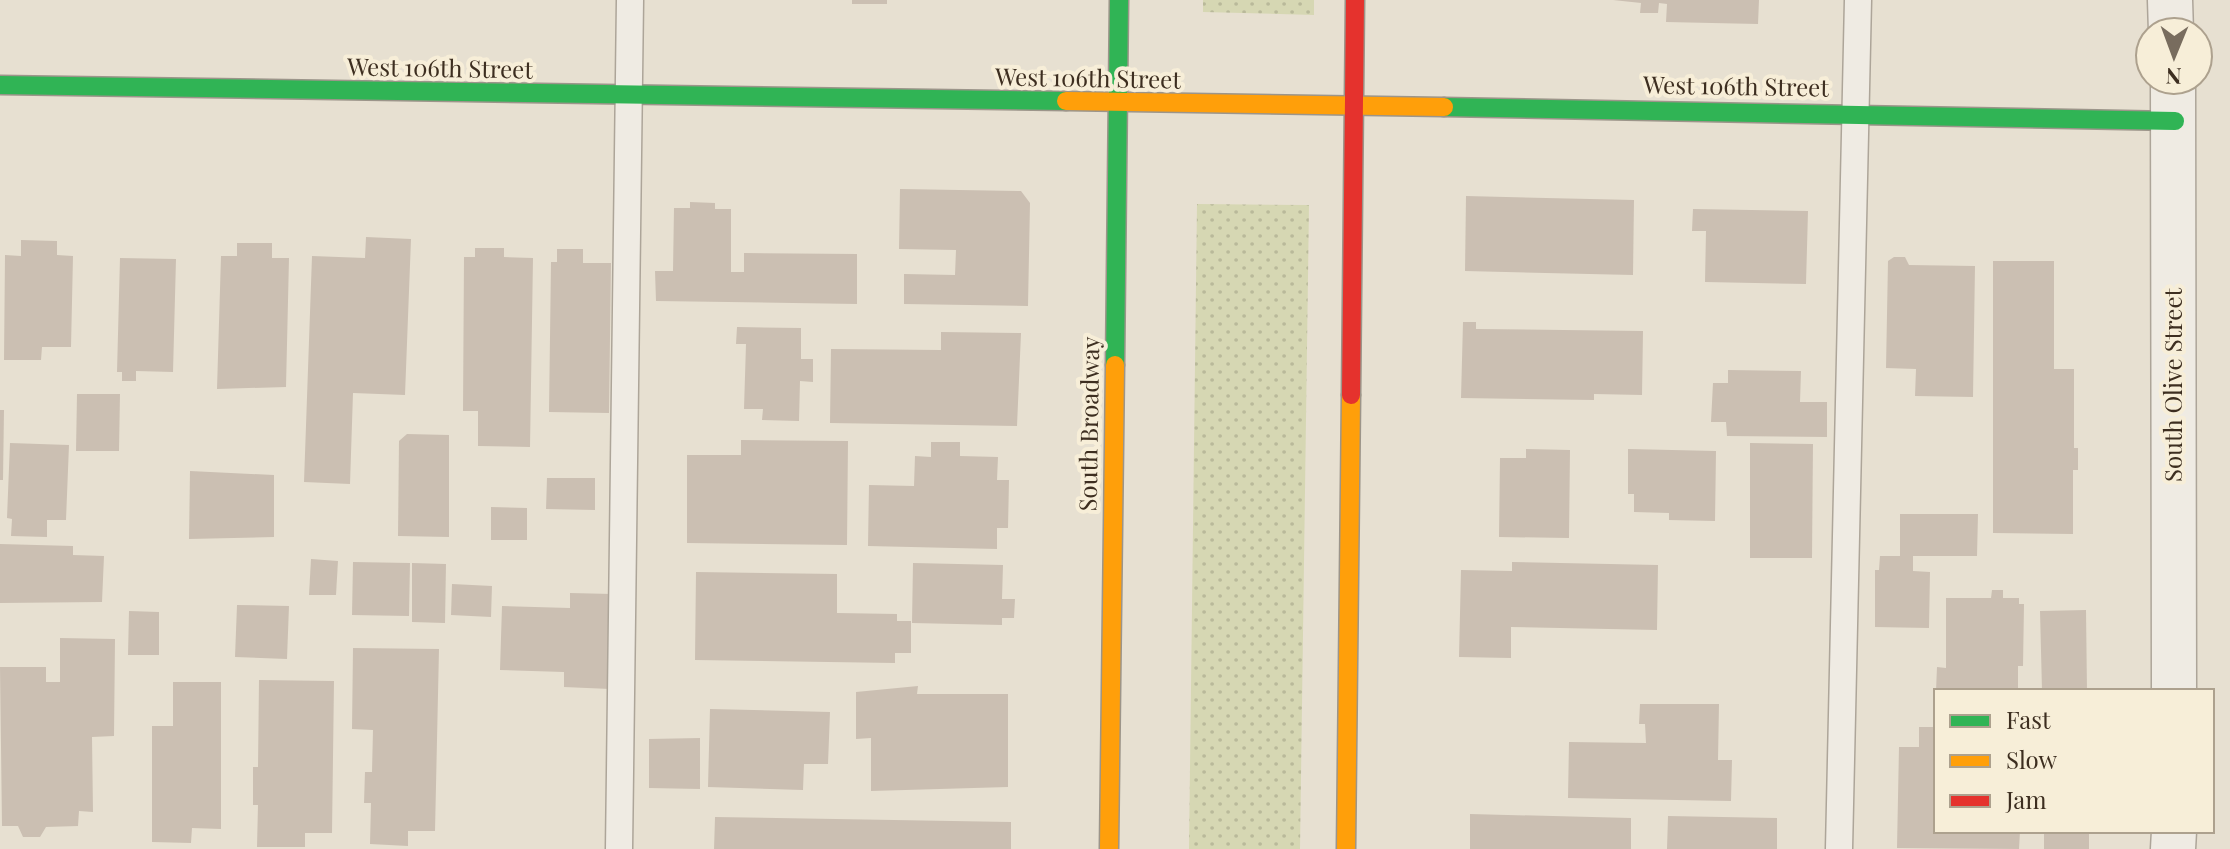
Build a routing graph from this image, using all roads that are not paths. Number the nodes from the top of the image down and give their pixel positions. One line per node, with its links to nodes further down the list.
1 (630, 0): 6 (lane)
2 (1119, 0): 8 (street, South Broadway)
3 (1355, 0): 9 (street)
4 (1858, 0): 10 (lane)
5 (0, 85): 6 (street, West 106th Street)
6 (629, 97): 8 (street, West 106th Street); 12 (lane)
7 (2174, 100): 10 (street, West 106th Street); 11 (street, South Olive Street)
8 (1118, 103): 9 (street, West 106th Street); 13 (street, South Broadway)
9 (1353, 105): 10 (street, West 106th Street); 14 (street)
10 (1855, 113): 15 (lane)
11 (2174, 689)
12 (619, 849)
13 (1109, 849)
14 (1346, 849)
15 (1839, 849)

